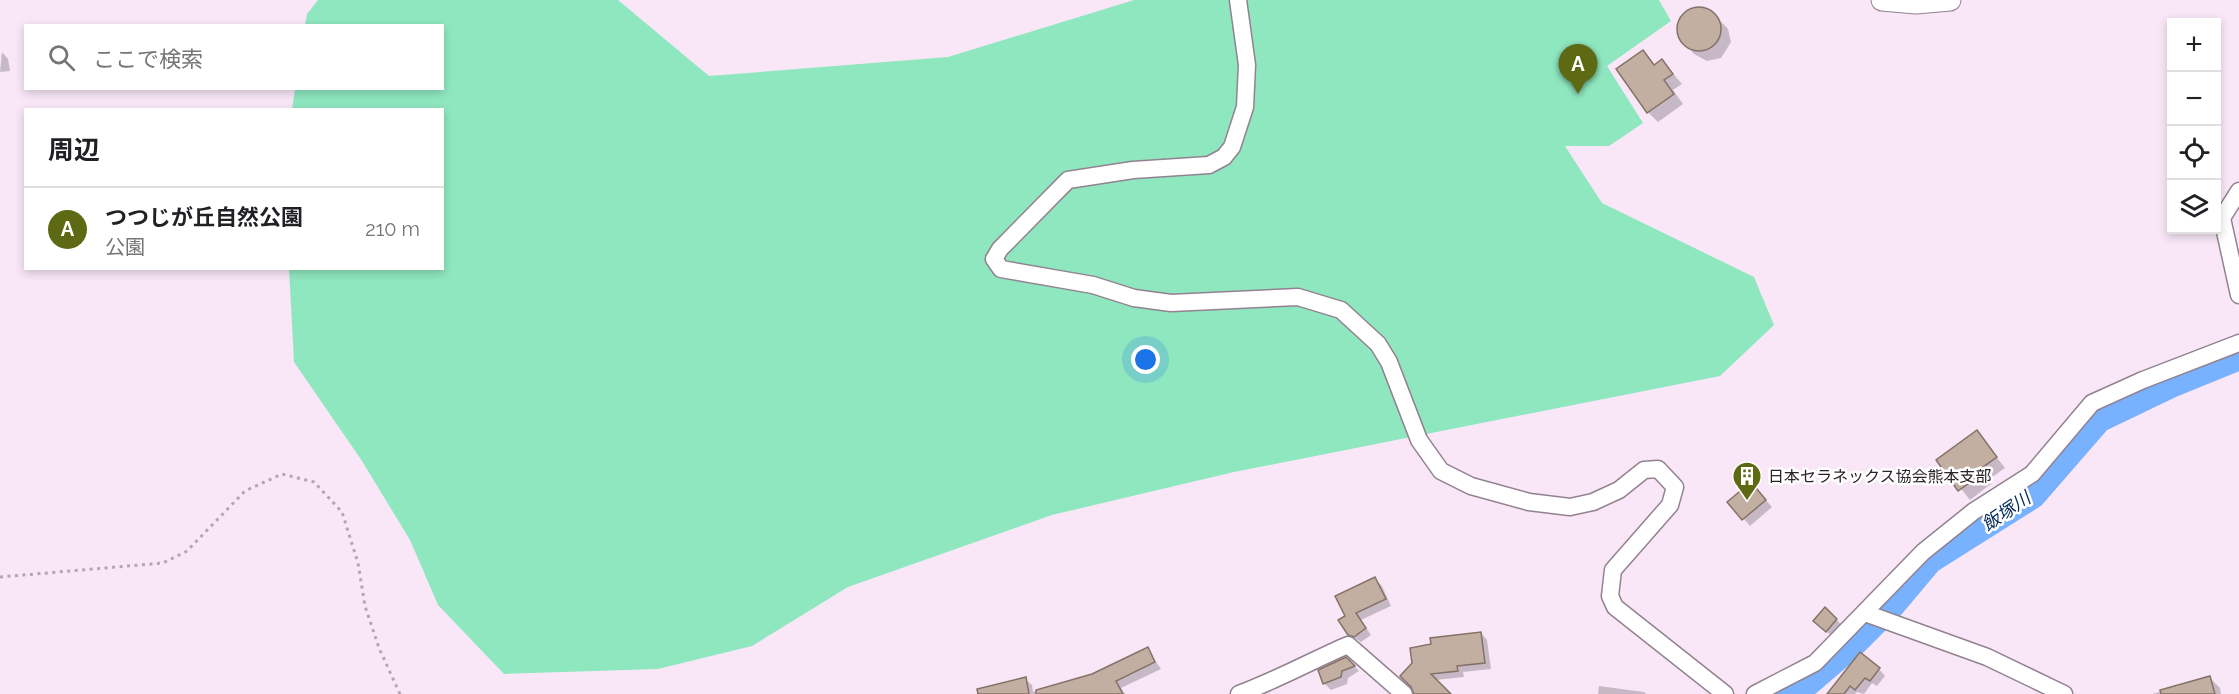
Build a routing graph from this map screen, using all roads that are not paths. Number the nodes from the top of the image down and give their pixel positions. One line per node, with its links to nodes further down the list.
1 (1238, 0): 10 (street)
2 (1882, 0): 3 (street)
3 (1950, 0)
4 (2239, 191): 5 (street)
5 (2239, 295)
6 (2239, 343): 7 (street)
7 (1865, 613): 11 (street); 12 (street)
8 (1239, 694): 9 (street)
9 (1404, 694)
10 (1725, 694)
11 (1755, 694)
12 (2064, 694)

